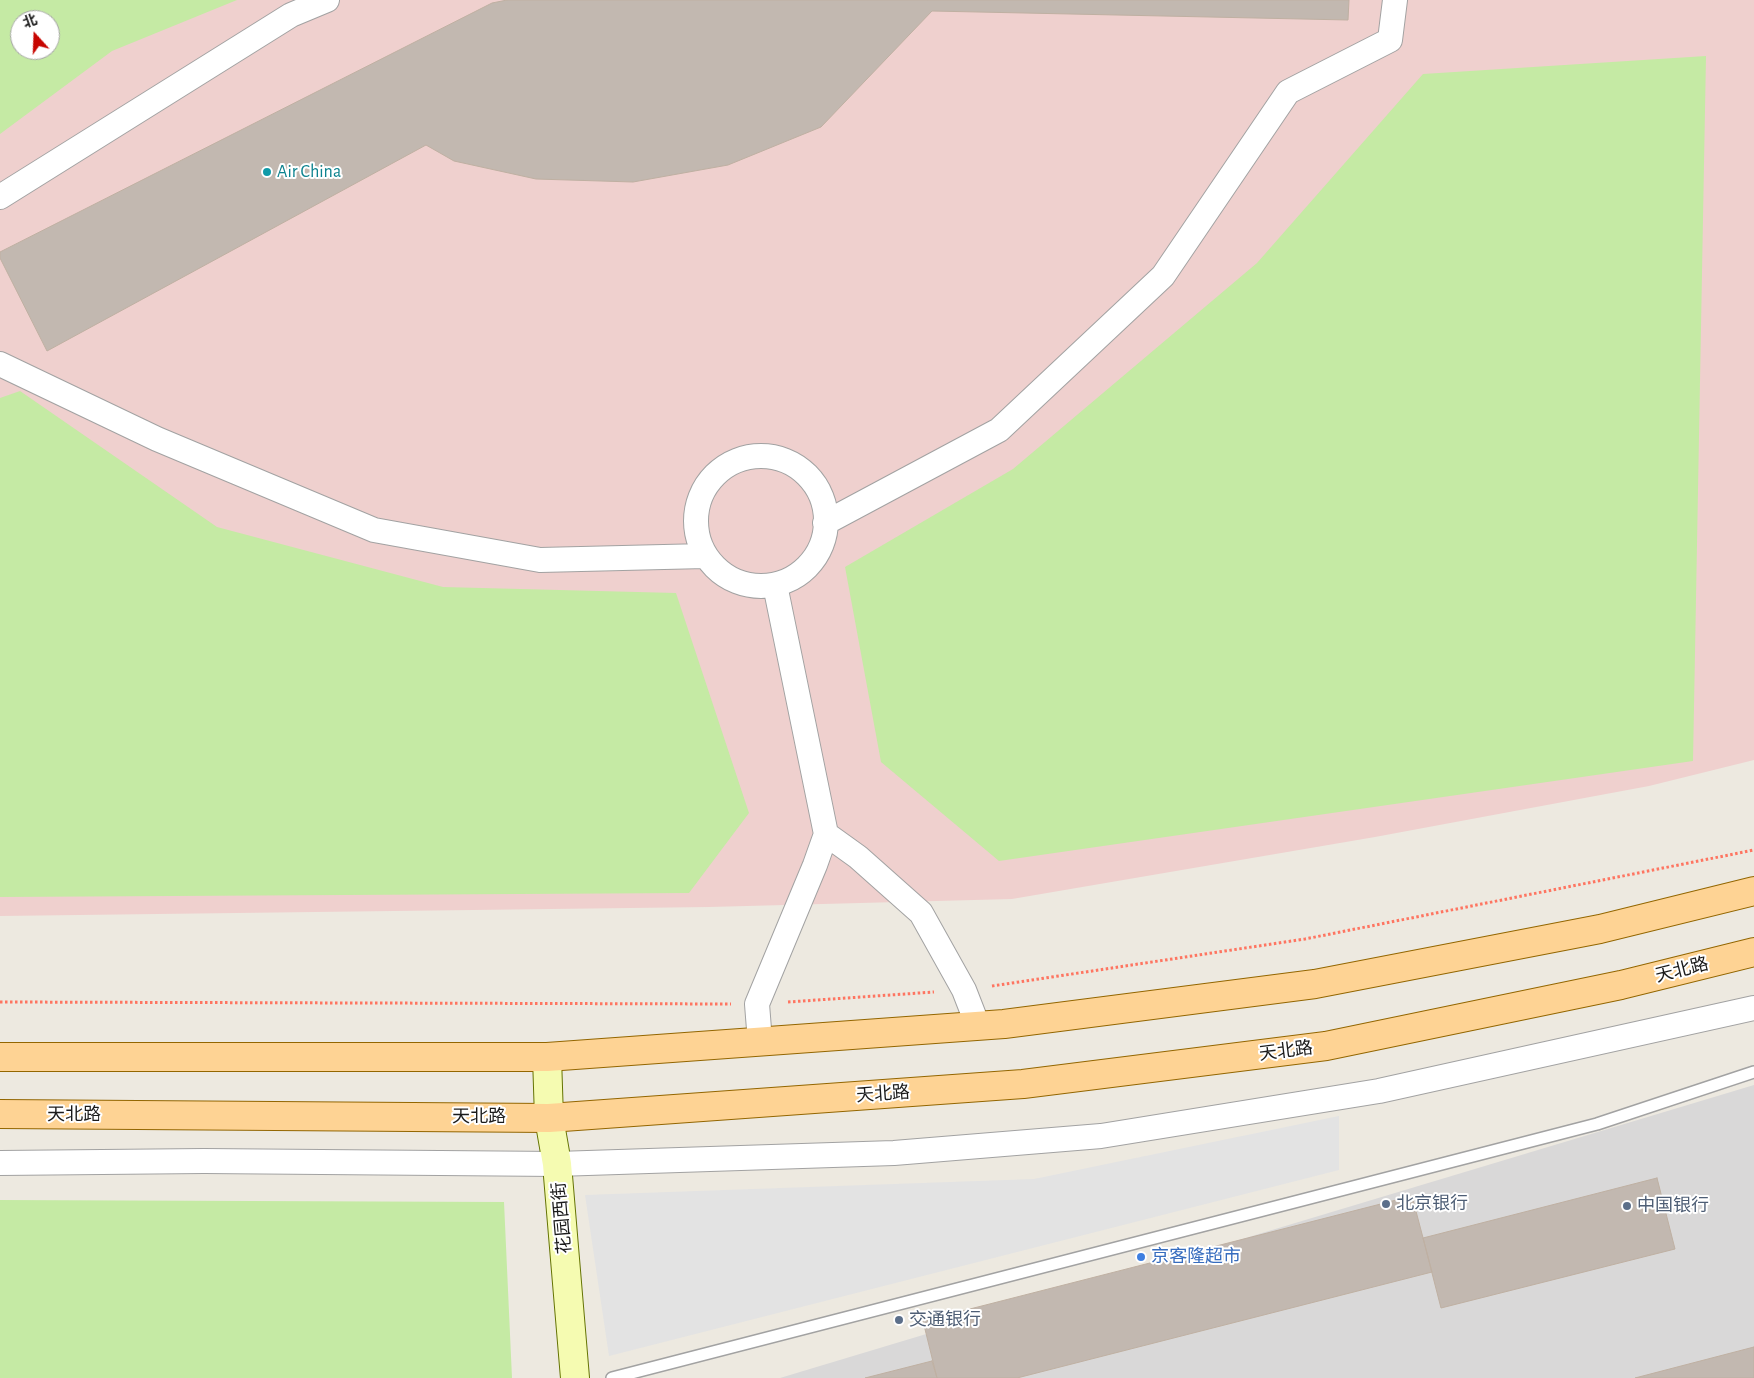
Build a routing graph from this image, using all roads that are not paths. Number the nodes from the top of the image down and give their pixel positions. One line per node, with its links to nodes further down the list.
1 (327, 0): 3 (street)
2 (1395, 0): 5 (street)
3 (0, 197)
4 (0, 364): 6 (street)
5 (825, 523): 6 (street); 7 (street)
6 (705, 556): 7 (street)
7 (775, 585): 8 (street)
8 (826, 834): 12 (street); 13 (street)
9 (1754, 891): 12 (main road)
10 (1754, 952): 18 (main road, 天北路)
11 (1754, 1008): 20 (street)
12 (978, 1026): 13 (main road)
13 (760, 1042): 15 (main road)
14 (0, 1057): 15 (main road)
15 (547, 1057): 18 (street, 花园西街)
16 (1754, 1072): 22 (lane)
17 (0, 1114): 18 (main road, 天北路)
18 (549, 1118): 20 (street, 花园西街)
19 (0, 1163): 20 (street)
20 (557, 1164): 21 (street, 花园西街)
21 (575, 1378)
22 (612, 1378)

